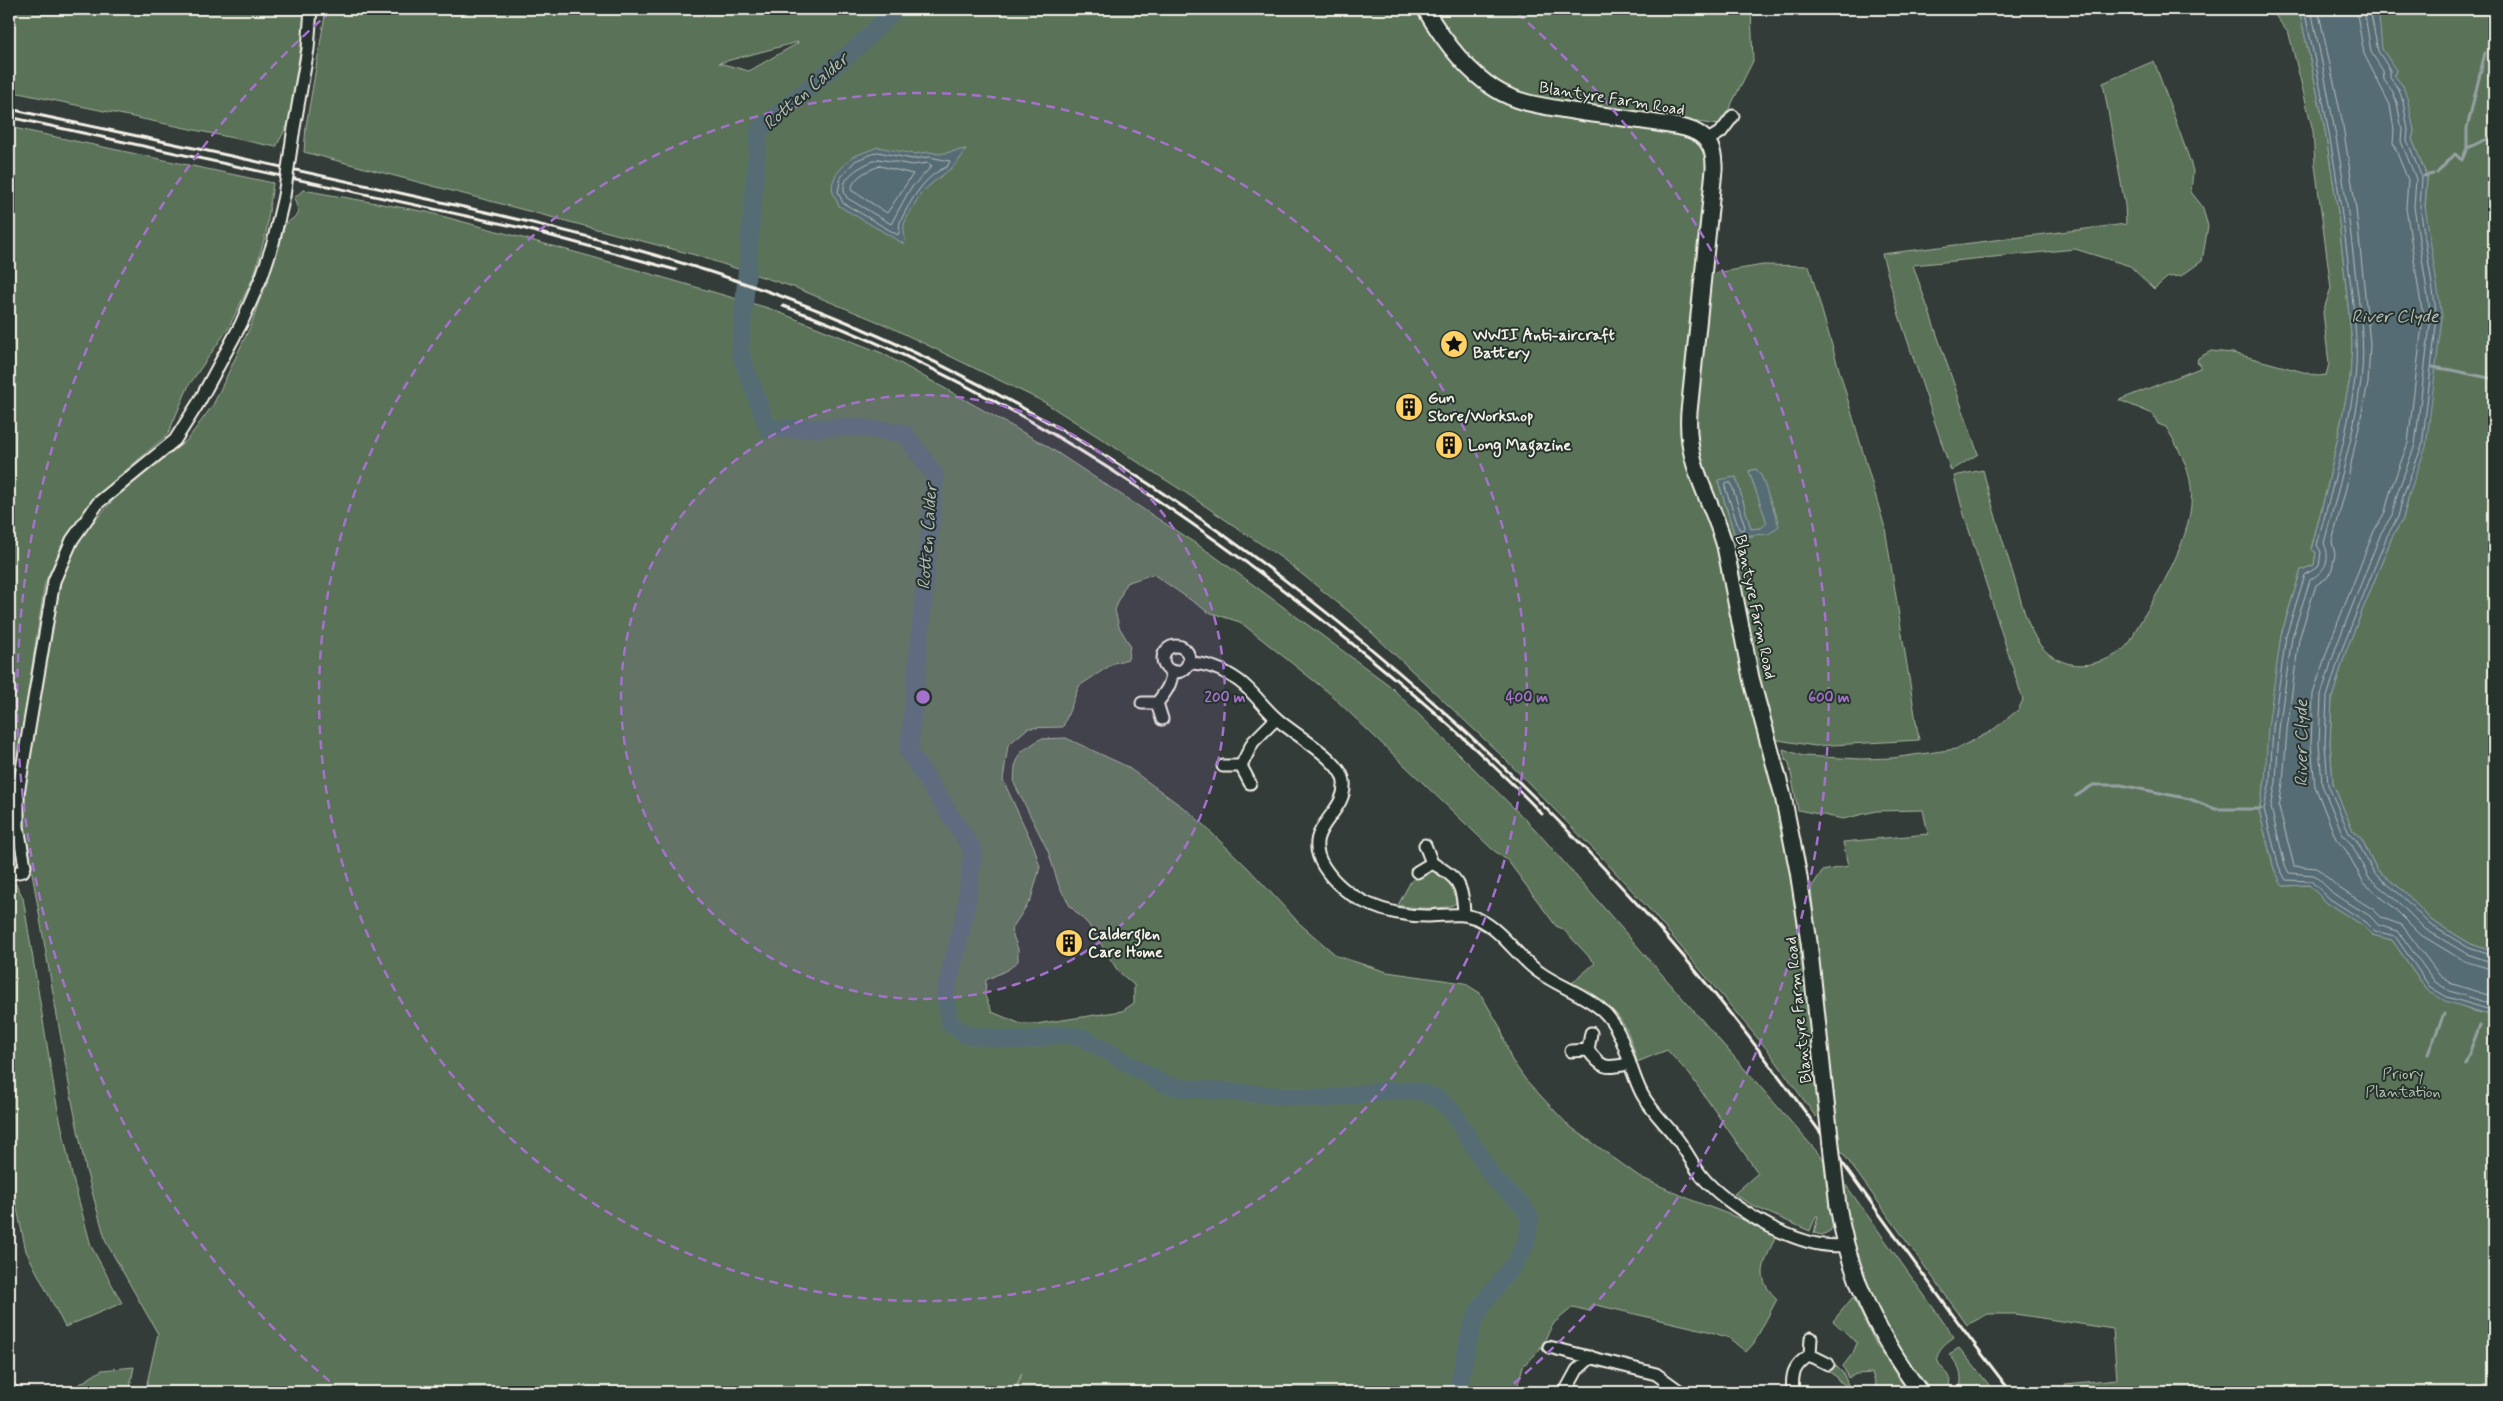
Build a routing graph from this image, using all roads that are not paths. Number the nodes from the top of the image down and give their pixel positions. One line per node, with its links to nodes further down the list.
1 (311, 9): 17 (street, bridge)
2 (1425, 9): 4 (main road, Blantyre Farm Road)
3 (1733, 116): 4 (street)
4 (1708, 140): 23 (main road, Blantyre Farm Road, bridge)
5 (1188, 663): 6 (street); 6 (street); 10 (street)
6 (1172, 671): 8 (street)
7 (1142, 702): 8 (street)
8 (1157, 703): 9 (street)
9 (1162, 719)
10 (1276, 719): 12 (street); 18 (street)
11 (1223, 766): 12 (street)
12 (1241, 766): 13 (street)
13 (1250, 782)
14 (1425, 845): 15 (street)
15 (1432, 863): 16 (street); 18 (street)
16 (1417, 872)
17 (9, 874)
18 (1464, 914): 22 (street)
19 (1591, 1033): 20 (street)
20 (1588, 1050): 21 (street); 22 (street)
21 (1571, 1051)
22 (1629, 1064): 23 (street)
23 (1846, 1245): 34 (main road, Blantyre Farm Road)
24 (1811, 1338): 26 (street)
25 (1550, 1347): 27 (street)
26 (1810, 1355): 28 (street); 33 (street)
27 (1591, 1358): 31 (street); 32 (street)
28 (1828, 1364)
29 (9, 1388): 30 (street)
30 (12, 1392)
31 (1565, 1392)
32 (1681, 1392)
33 (1792, 1392)
34 (1920, 1392)

